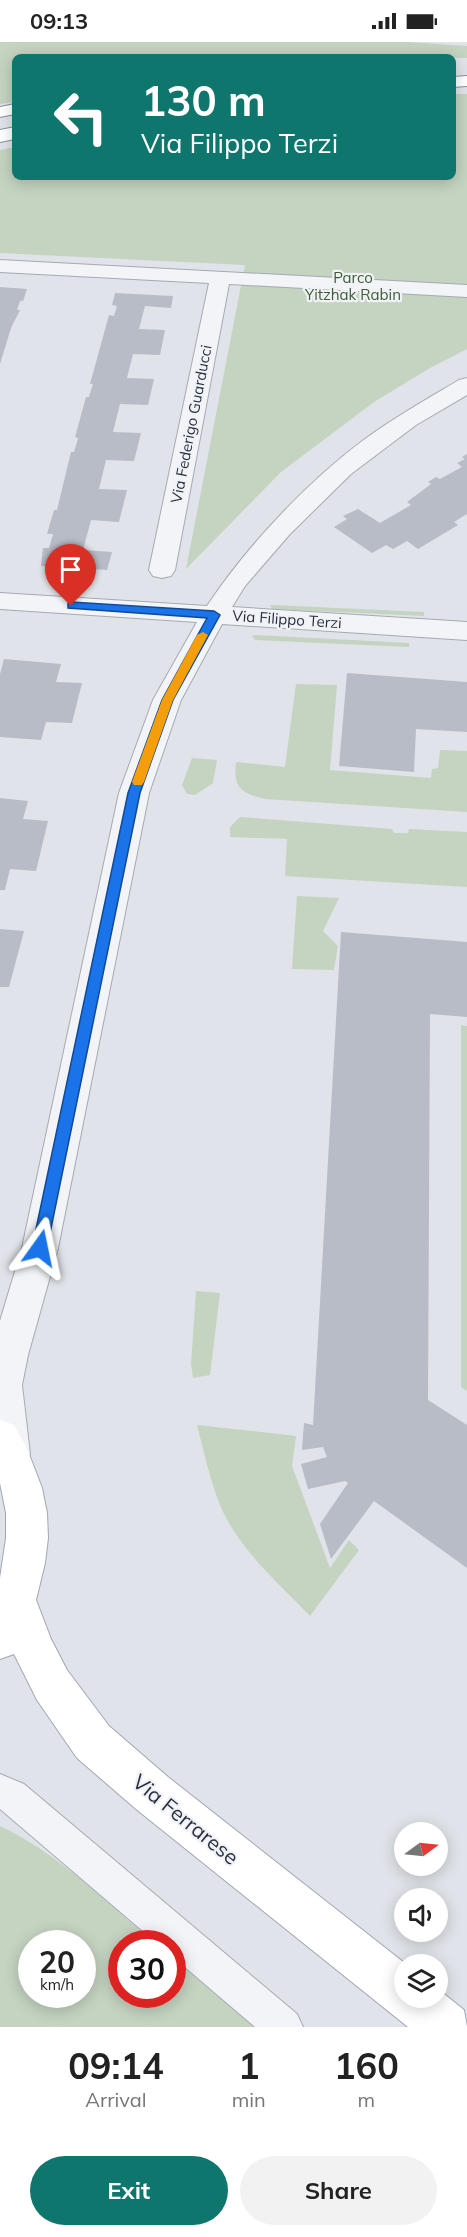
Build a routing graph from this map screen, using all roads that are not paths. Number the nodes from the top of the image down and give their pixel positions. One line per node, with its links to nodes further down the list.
1 (0, 266): 2 (street)
2 (220, 278): 3 (street); 5 (street, Via Federigo Guarducci)
3 (467, 291)
4 (467, 385): 7 (street)
5 (162, 570)
6 (0, 601): 7 (street, Via Filippo Terzi)
7 (214, 615): 8 (street, Via Filippo Terzi); 9 (street)
8 (467, 631)
9 (30, 1286): 10 (street); 11 (street)
10 (0, 1316)
11 (5, 1446): 12 (main road)
12 (8, 1621): 14 (main road, Via Ferrarese)
13 (0, 1791): 16 (lane)
14 (394, 1985)
15 (423, 2008): 17 (main road)
16 (284, 2027)
17 (447, 2027)

